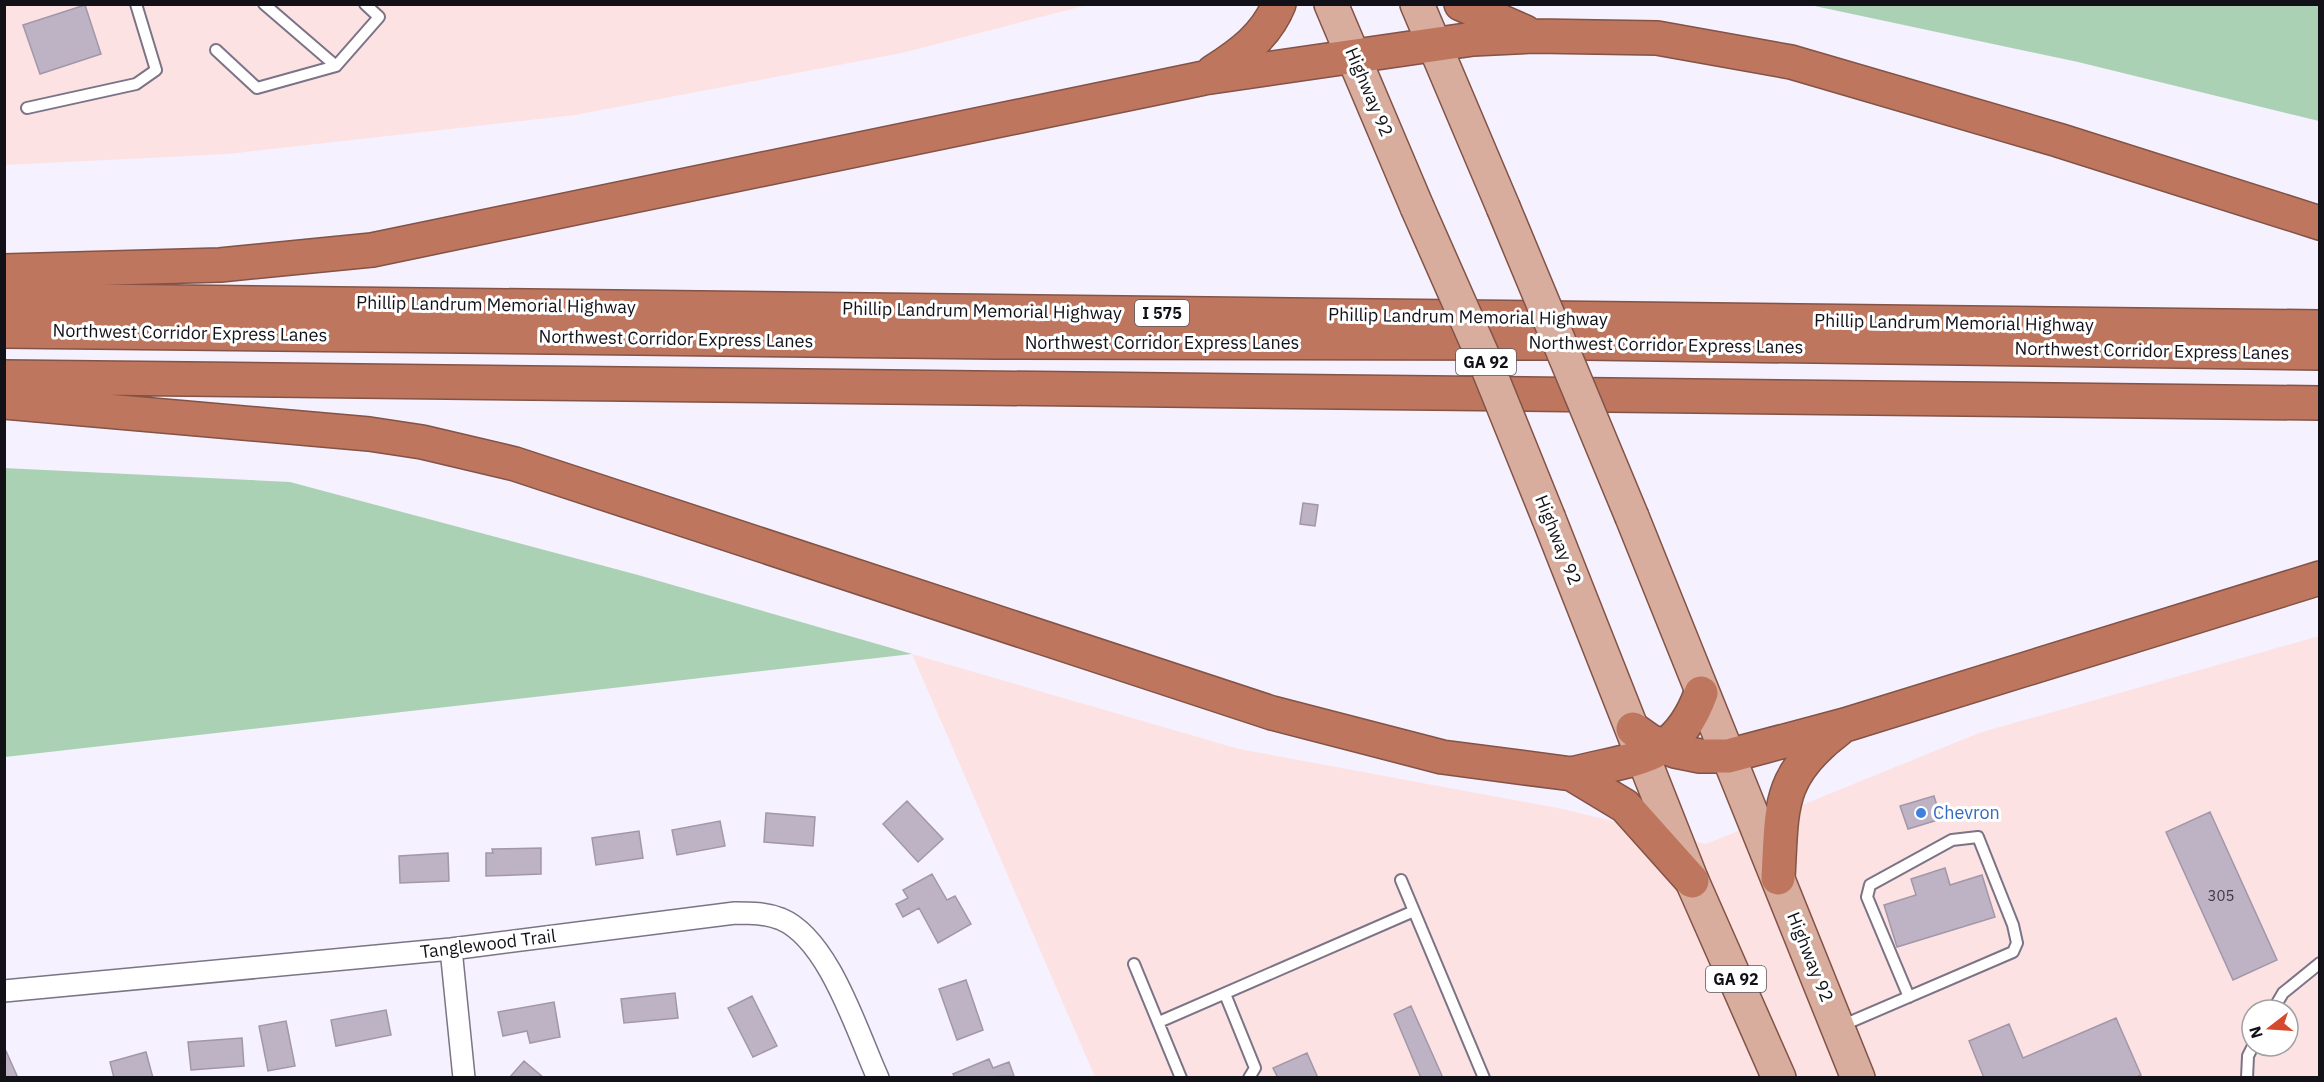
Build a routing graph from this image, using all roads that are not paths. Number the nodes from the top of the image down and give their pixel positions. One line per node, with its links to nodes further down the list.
1 (136, 4): 14 (lane)
2 (264, 4): 12 (lane)
3 (365, 4): 12 (lane)
4 (1280, 4): 13 (highway)
5 (1331, 4): 11 (main road, Highway 92 / GA 92)
6 (1417, 4): 9 (main road, Highway 92)
7 (1461, 4): 8 (highway)
8 (1535, 36): 9 (highway); 15 (highway)
9 (1435, 46): 11 (highway); 25 (main road, Highway 92, bridge)
10 (216, 50): 12 (lane)
11 (1355, 58): 13 (highway); 27 (main road, Highway 92 / GA 92, bridge)
12 (336, 66)
13 (1204, 78): 16 (highway)
14 (27, 108)
15 (2319, 223)
16 (4, 271)
17 (4, 300): 18 (highway, Phillip Landrum Memorial Highway / I 575)
18 (2319, 327)
19 (4, 331): 20 (highway, Northwest Corridor Express Lanes)
20 (2319, 353)
21 (4, 377): 23 (highway)
22 (4, 402): 29 (highway)
23 (2319, 403)
24 (2319, 578): 26 (highway)
25 (1701, 693): 27 (highway); 28 (main road, Highway 92)
26 (1845, 725): 28 (highway); 30 (highway)
27 (1647, 745): 28 (highway); 29 (highway); 32 (main road, Highway 92 / GA 92)
28 (1728, 756): 30 (main road, Highway 92)
29 (1572, 774): 32 (highway)
30 (1778, 878): 42 (main road, Highway 92)
31 (1401, 880): 33 (lane)
32 (1692, 880): 49 (main road, Highway 92 / GA 92)
33 (1414, 911): 38 (lane); 48 (lane)
34 (451, 949): 37 (street, Tanglewood Trail); 44 (street); 45 (street, Tanglewood Trail)
35 (2319, 963): 40 (lane)
36 (1134, 964): 41 (lane)
37 (4, 991)
38 (1225, 994): 41 (lane); 47 (lane)
39 (1909, 997): 39 (lane); 42 (lane)
40 (2280, 998)
41 (1159, 1022): 46 (lane)
42 (1838, 1027): 50 (main road, Highway 92)
43 (2248, 1058): 51 (lane)
44 (464, 1077)
45 (878, 1077)
46 (1181, 1077)
47 (1250, 1077)
48 (1484, 1077)
49 (1779, 1077)
50 (1858, 1077)
51 (2247, 1077)

